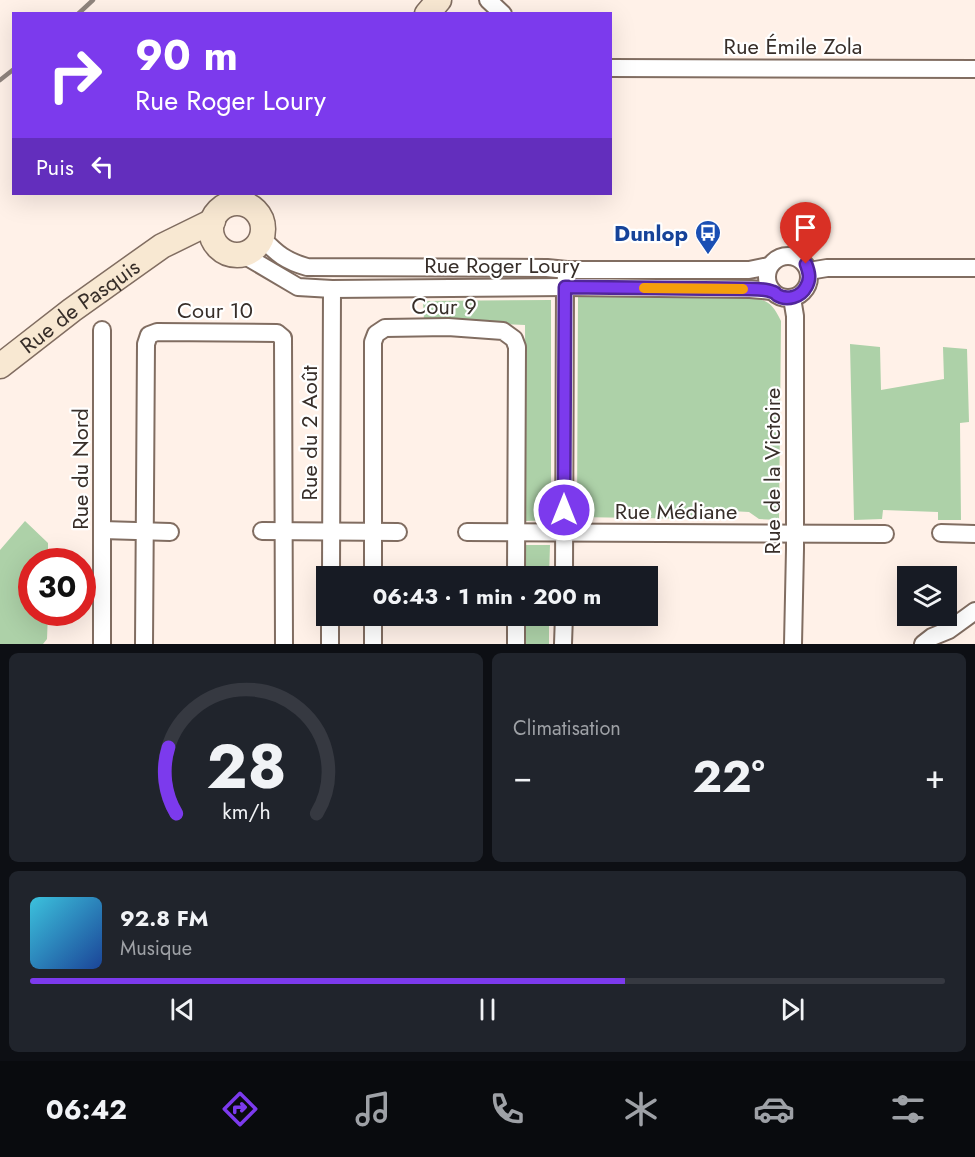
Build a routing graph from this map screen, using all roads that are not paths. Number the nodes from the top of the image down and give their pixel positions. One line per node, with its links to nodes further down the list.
1 (439, 0): 3 (main road)
2 (488, 0): 4 (street)
3 (429, 12)
4 (501, 12)
5 (612, 68): 6 (street, Rue Émile Zola)
6 (975, 69)
7 (239, 198): 8 (main road); 9 (main road)
8 (262, 216): 12 (main road); 16 (street, Rue Roger Loury)
9 (213, 221): 10 (main road); 11 (main road, Rue de Pasquis)
10 (217, 245): 11 (main road, Rue de Pasquis); 12 (main road)
11 (162, 246): 21 (main road, Rue de Pasquis)
12 (242, 254): 17 (street, Rue Roger Loury)
13 (769, 266): 15 (street, Rue Roger Loury); 16 (street, Rue Roger Loury); 18 (street)
14 (975, 268): 15 (street)
15 (809, 271): 19 (street)
16 (566, 279): 17 (street, Rue Roger Loury); 18 (street, Rue Roger Loury); 32 (street)
17 (332, 289): 27 (street, Rue du 2 Août)
18 (772, 291): 19 (street, Rue Roger Loury)
19 (792, 298): 33 (street, Rue de la Victoire)
20 (102, 330): 22 (street, Rue du Nord)
21 (0, 366)
22 (102, 530): 23 (street); 46 (street, Rue du Nord)
23 (145, 531): 25 (street, Cour 10); 26 (street); 47 (street, Cour 10)
24 (262, 531): 25 (street)
25 (284, 531): 27 (street); 48 (street, Cour 10)
26 (170, 532)
27 (331, 532): 28 (street); 37 (street, Rue du 2 Août)
28 (372, 532): 29 (street); 31 (street, Cour 9); 38 (street, Cour 9)
29 (398, 532)
30 (466, 532): 31 (street, Rue Médiane)
31 (516, 532): 32 (street, Rue Médiane); 39 (street, Cour 9)
32 (564, 532): 33 (street, Rue Médiane); 40 (street)
33 (795, 534): 34 (street, Rue Médiane); 53 (street, Rue de la Victoire)
34 (885, 534)
35 (941, 534): 36 (street)
36 (975, 534)
37 (331, 566)
38 (373, 566)
39 (516, 566)
40 (564, 566)
41 (975, 611): 54 (street)
42 (330, 626): 49 (street)
43 (373, 626): 50 (street)
44 (516, 626): 51 (street)
45 (564, 626): 52 (street)
46 (102, 644)
47 (144, 644)
48 (284, 644)
49 (330, 644)
50 (373, 644)
51 (516, 644)
52 (563, 644)
53 (793, 644)
54 (923, 644)

